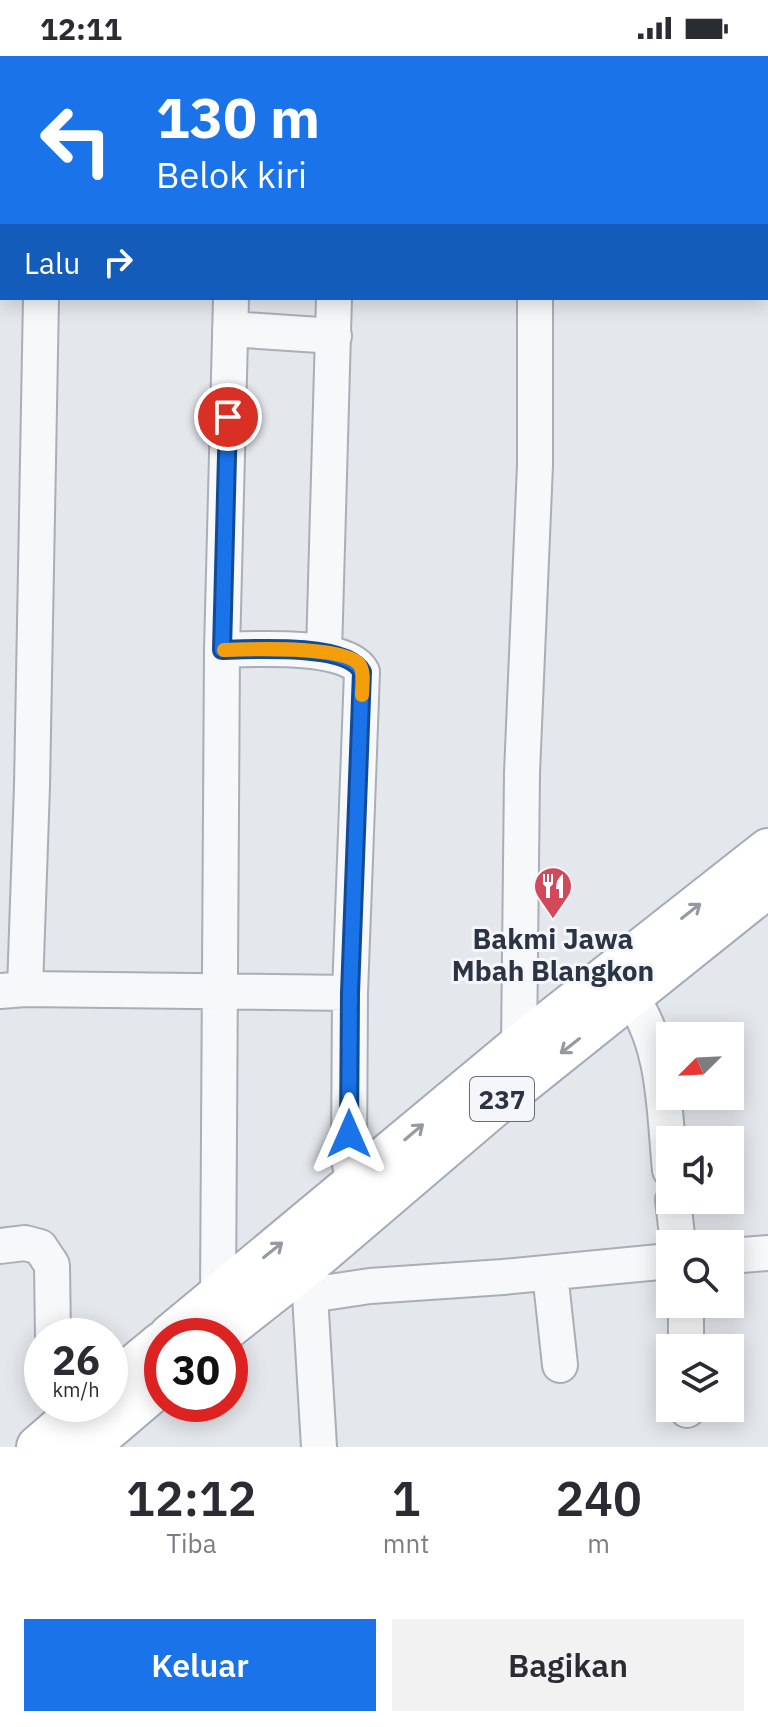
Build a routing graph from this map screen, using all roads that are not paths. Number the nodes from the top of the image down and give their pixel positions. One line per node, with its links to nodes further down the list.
1 (41, 300): 10 (street)
2 (334, 300): 5 (street)
3 (535, 300): 14 (street)
4 (230, 314): 5 (street); 6 (street)
5 (334, 336): 7 (street)
6 (222, 650): 7 (street); 11 (street)
7 (324, 653): 12 (street)
8 (768, 850): 14 (main road, 237, one-way to 8)
9 (768, 885): 13 (main road, 237)
10 (12, 990): 11 (street)
11 (218, 990): 12 (street); 23 (street)
12 (350, 993): 16 (street)
13 (640, 1011): 15 (street); 16 (main road, 237, one-way to 16)
14 (519, 1046): 16 (main road, 237, one-way to 14)
15 (665, 1126)
16 (365, 1194): 22 (main road, 237); 23 (main road, 237, one-way to 16)
17 (0, 1246): 24 (street)
18 (768, 1253): 19 (street)
19 (744, 1255)
20 (656, 1262): 21 (street)
21 (550, 1273): 22 (street); 26 (street)
22 (308, 1280): 23 (main road, 237); 30 (street)
23 (218, 1316)
24 (53, 1318)
25 (144, 1358): 27 (main road)
26 (560, 1365)
27 (128, 1371)
28 (144, 1392): 29 (main road)
29 (57, 1433)
30 (319, 1447)

